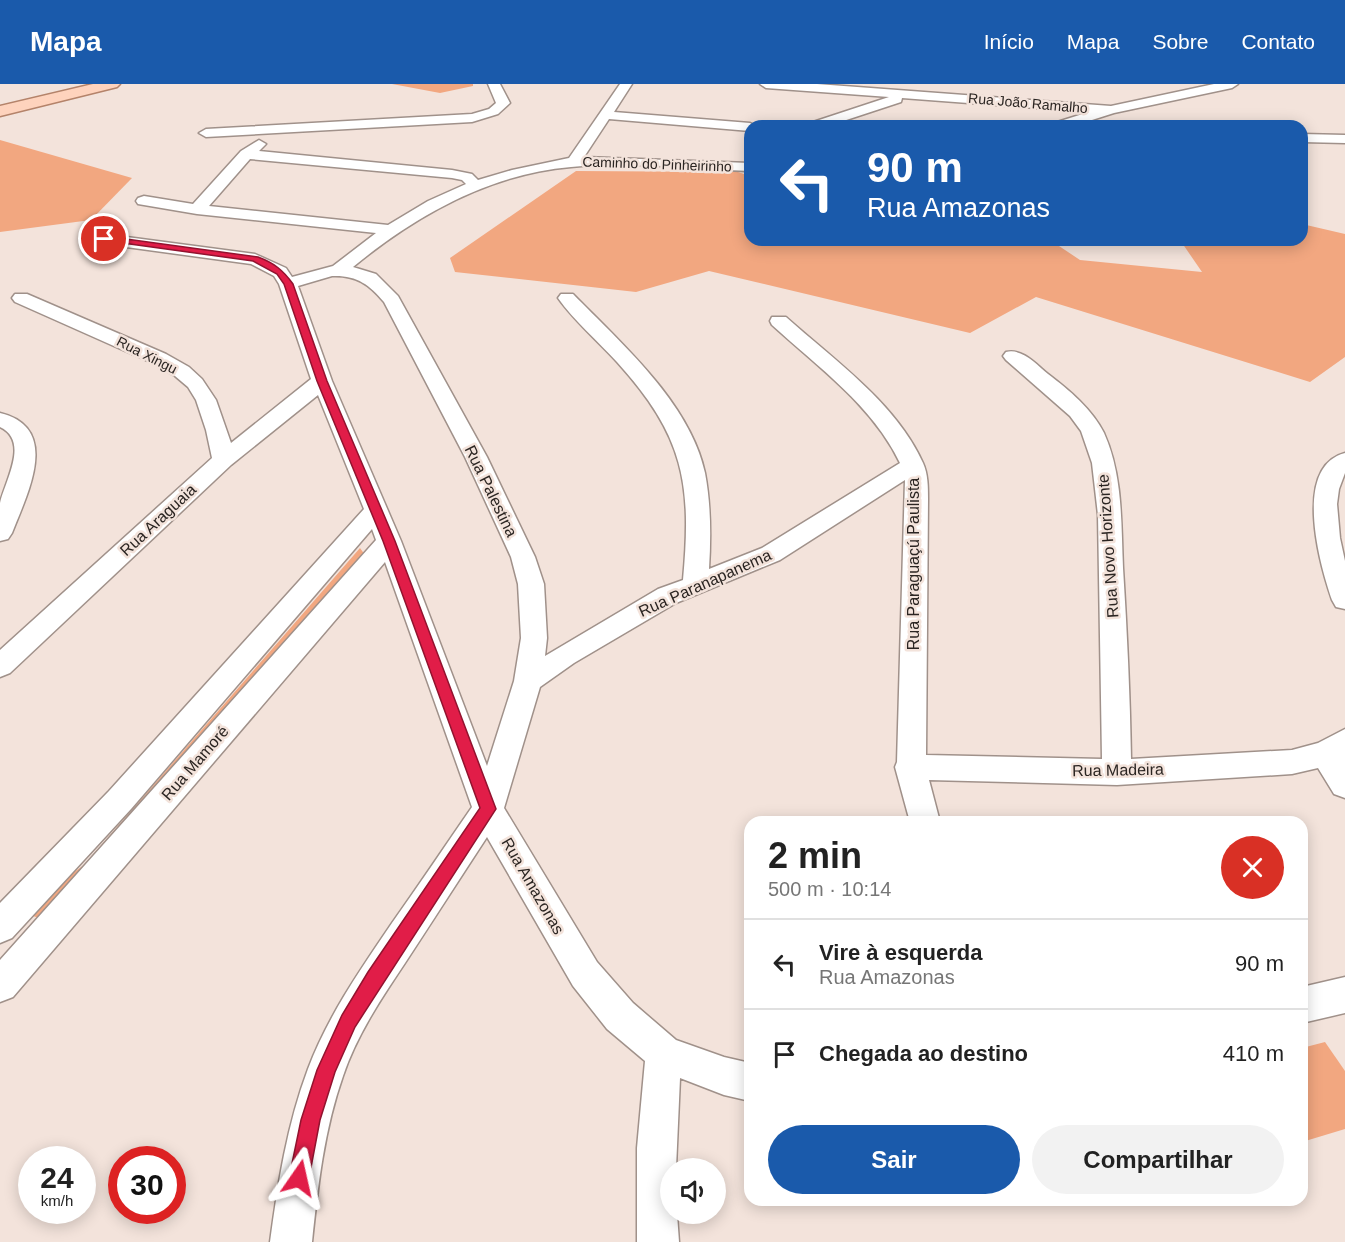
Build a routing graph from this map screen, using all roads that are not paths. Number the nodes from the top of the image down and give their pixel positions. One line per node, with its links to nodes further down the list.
1 (112, 84): 8 (main road)
2 (494, 84): 13 (street)
3 (626, 84): 9 (street)
4 (765, 84): 6 (street, Rua João Ramalho)
5 (1232, 84): 7 (street)
6 (910, 95): 7 (street, Rua João Ramalho); 10 (street)
7 (1111, 110): 11 (street)
8 (0, 111)
9 (606, 115): 12 (street); 19 (street)
10 (833, 120)
11 (1078, 120)
12 (744, 126)
13 (279, 129): 14 (street); 18 (street)
14 (206, 133)
15 (1308, 138): 16 (street)
16 (1345, 139)
17 (740, 152): 20 (street)
18 (246, 154): 22 (street); 24 (street)
19 (574, 162): 20 (street, Caminho do Pinheirinho); 22 (street, Caminho do Pinheirinho)
20 (702, 165): 21 (street, Caminho do Pinheirinho)
21 (744, 167)
22 (474, 184): 25 (street, Caminho do Pinheirinho)
23 (144, 201): 24 (street)
24 (197, 209): 25 (street)
25 (392, 230): 27 (street, Caminho do Pinheirinho)
26 (104, 239): 28 (street, Rua Amazonas)
27 (340, 269): 28 (street, Rua Palestina); 44 (street, Rua Palestina)
28 (288, 284): 33 (street, Rua Amazonas)
29 (21, 298): 35 (street, Rua Xingu)
30 (567, 298): 41 (street)
31 (779, 321): 37 (street, Rua Paraguaçú Paulista)
32 (1013, 356): 47 (street, Rua Novo Horizonte)
33 (322, 381): 35 (street, Rua Araguaia); 38 (street, Rua Amazonas)
34 (0, 419): 39 (street)
35 (223, 460): 43 (street, Rua Araguaia)
36 (1345, 460): 42 (street)
37 (913, 465): 41 (street, Rua Paranapanema); 46 (street, Rua Paraguaçú Paulista)
38 (375, 511): 40 (street, Rua Amazonas); 51 (street, Rua Mamoré)
39 (0, 533)
40 (389, 541): 49 (street, Rua Amazonas); 53 (street, Rua Mamoré)
41 (695, 585): 44 (street, Rua Paranapanema)
42 (1345, 600)
43 (0, 666)
44 (528, 681): 49 (street, Rua Palestina)
45 (1335, 748): 47 (street, Rua Madeira); 48 (street)
46 (910, 766): 47 (street, Rua Madeira); 50 (street, Rua Paraguaçú Paulista)
47 (1118, 772)
48 (1345, 785)
49 (488, 809): 57 (street, Rua Amazonas); 59 (street, Rua Palestina)
50 (922, 816)
51 (0, 927)
52 (0, 967): 53 (street)
53 (1, 985): 54 (street)
54 (0, 989)
55 (1345, 994): 56 (street)
56 (1308, 1003)
57 (664, 1054): 58 (street, Rua Amazonas); 60 (street)
58 (744, 1081)
59 (291, 1242)
60 (658, 1242)

